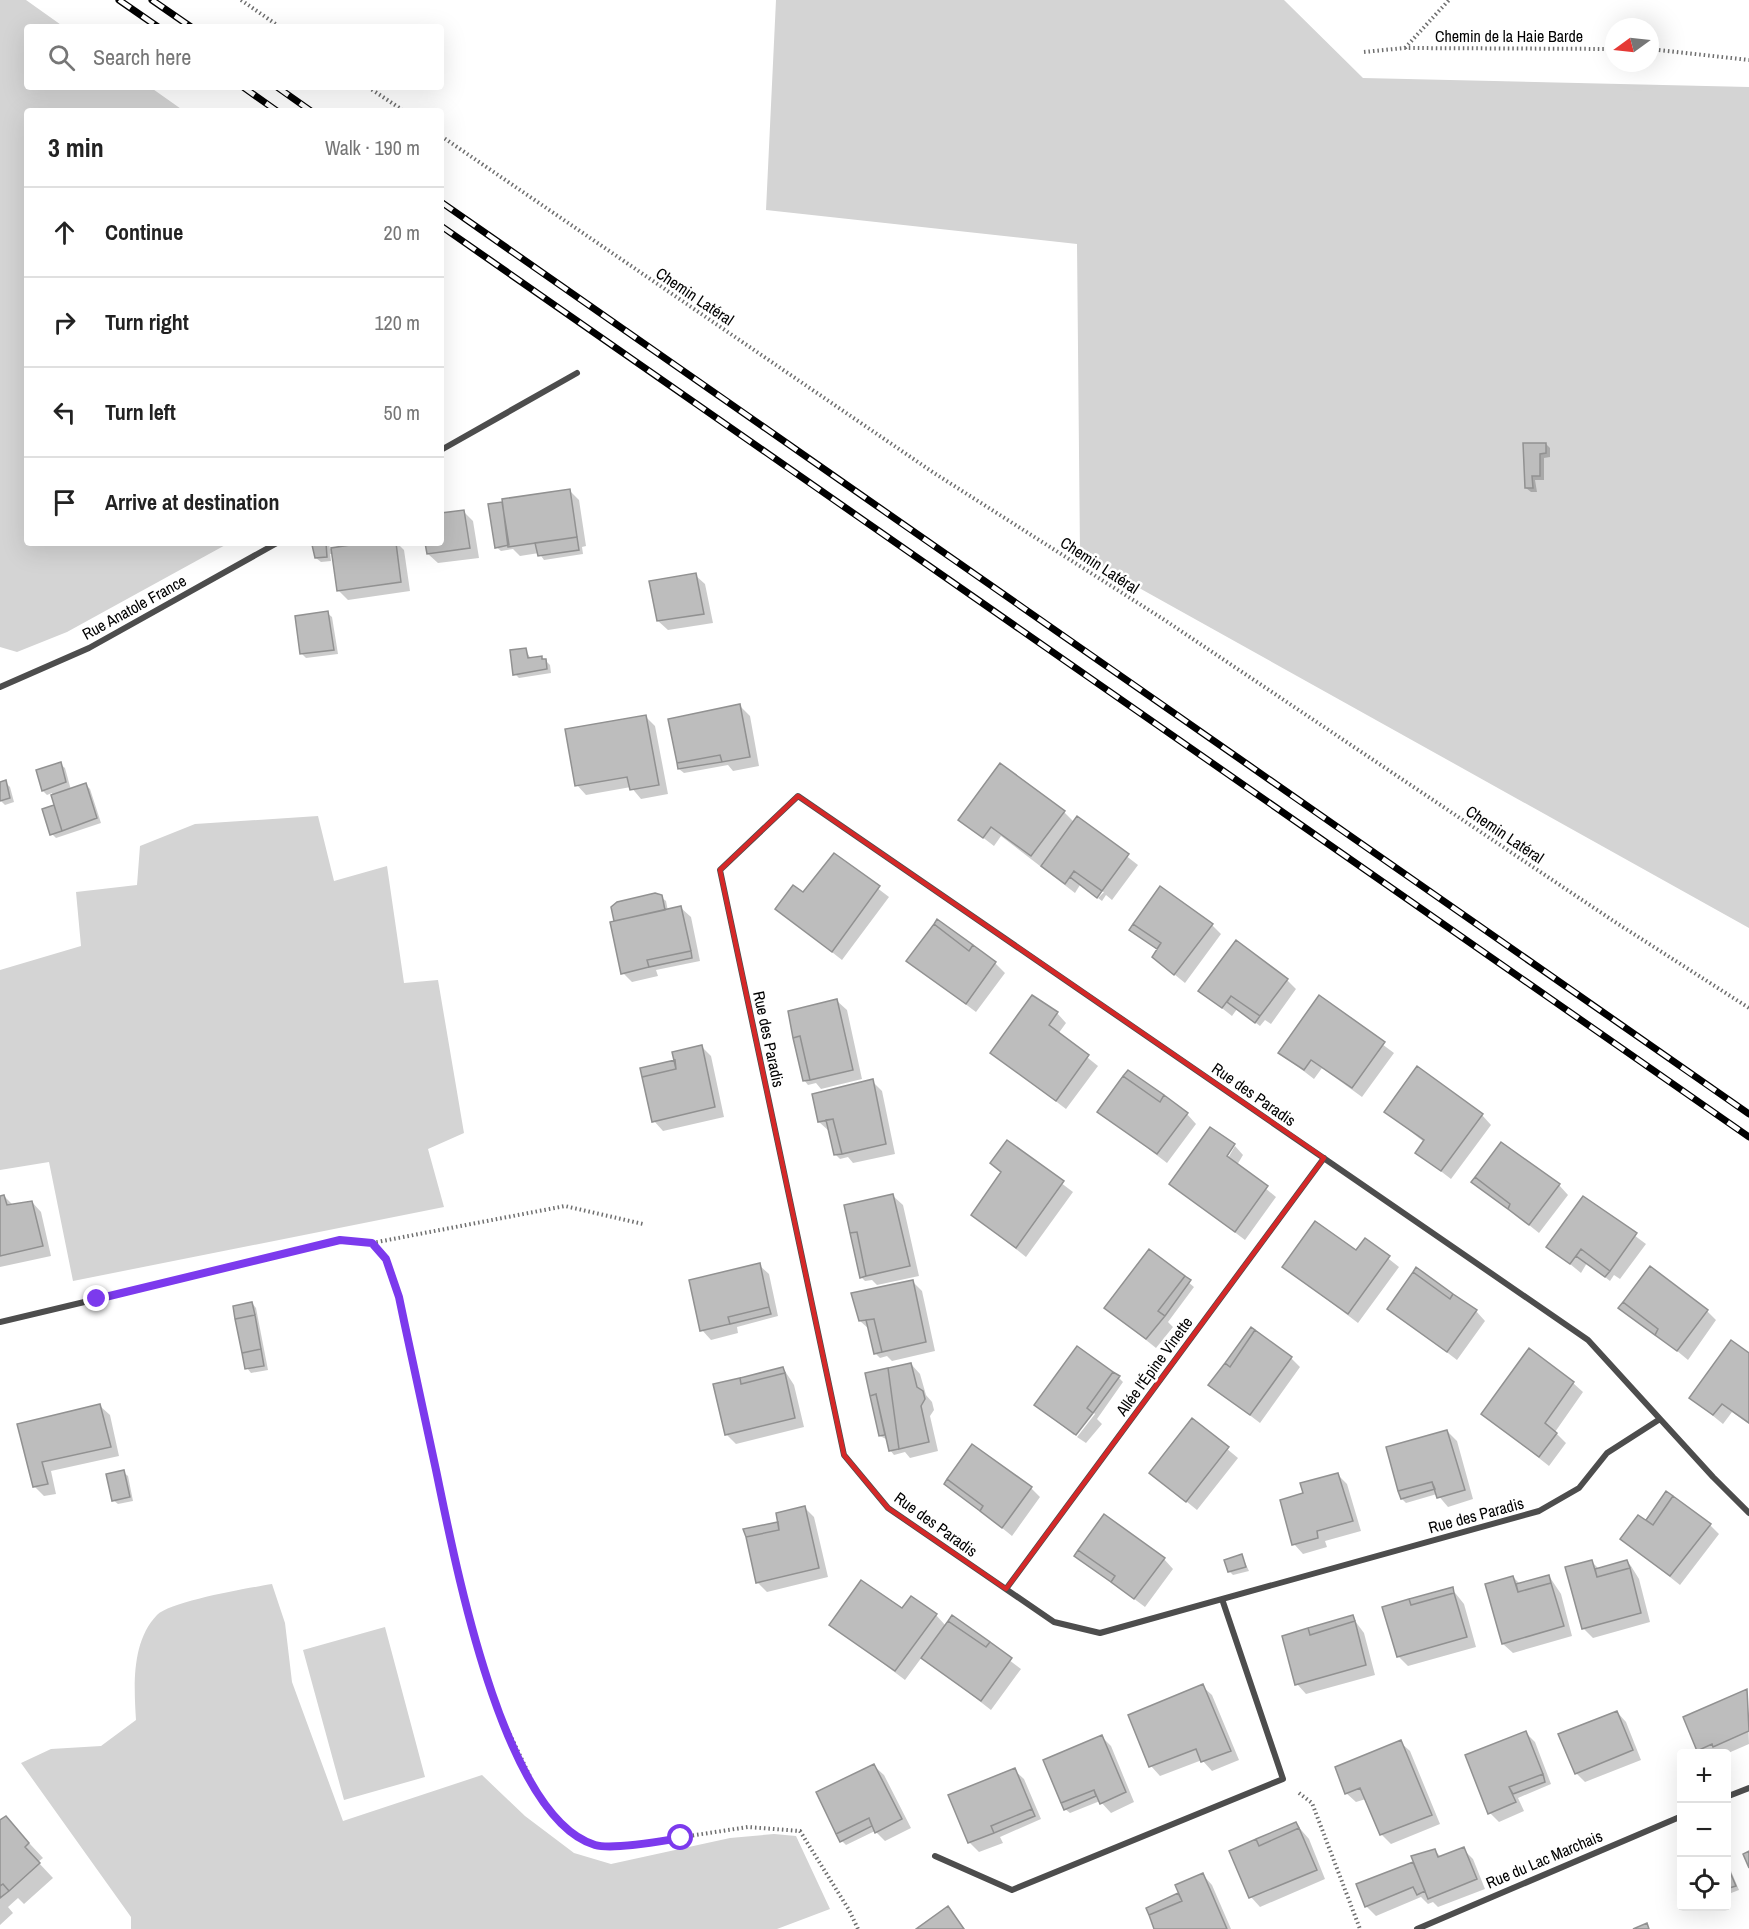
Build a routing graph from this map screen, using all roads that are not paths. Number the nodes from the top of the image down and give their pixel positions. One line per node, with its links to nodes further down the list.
1 (577, 373): 2 (street)
2 (444, 448)
3 (272, 546): 4 (street, Rue Anatole France)
4 (0, 687)
5 (1324, 1158): 8 (street, Rue des Paradis); 10 (street, Allée l'Épine Vinette); 10 (street, Rue des Paradis)
6 (97, 1299): 7 (street)
7 (0, 1322)
8 (1660, 1419): 9 (street, Rue des Paradis); 11 (street, Rue des Paradis)
9 (1749, 1513)
10 (1006, 1589): 11 (street, Rue des Paradis)
11 (1222, 1599): 15 (street)
12 (1749, 1788): 13 (street)
13 (1731, 1795)
14 (1677, 1818): 16 (street, Rue du Lac Marchais)
15 (934, 1856)
16 (1417, 1929)

